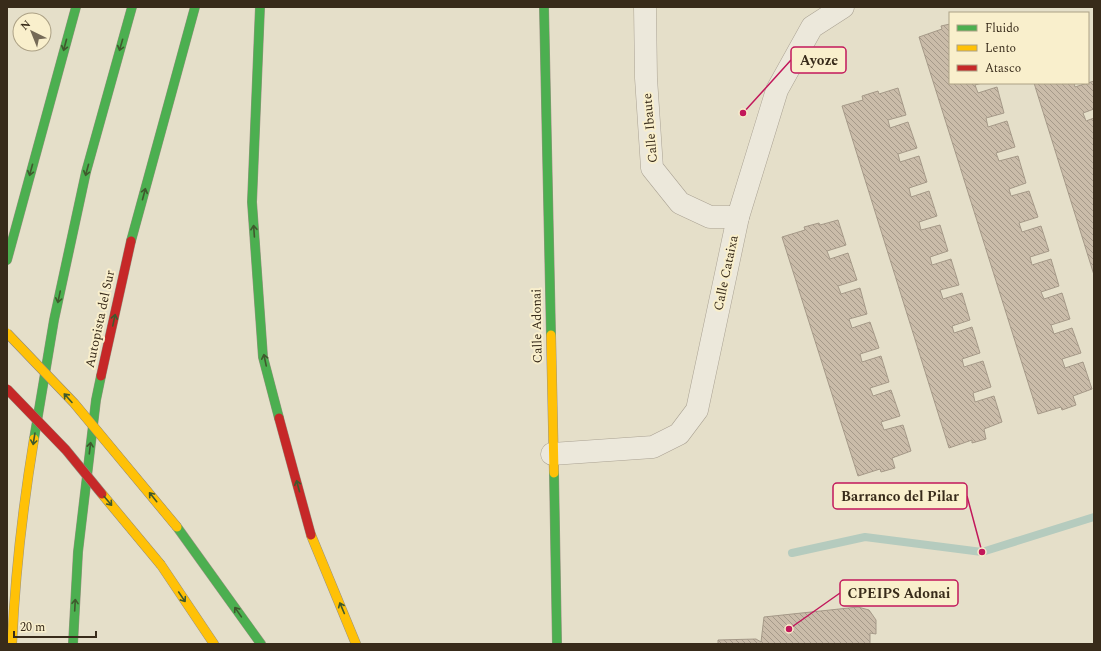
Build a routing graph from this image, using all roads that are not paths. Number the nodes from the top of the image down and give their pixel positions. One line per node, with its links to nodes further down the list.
1 (76, 7): 9 (main road, one-way to 9)
2 (132, 7): 13 (main road, one-way to 13)
3 (195, 7): 14 (main road, Autopista del Sur, one-way to 3)
4 (260, 7): 17 (main road, one-way to 4)
5 (544, 7): 12 (main road, Calle Adonai)
6 (645, 7): 8 (street, Calle Ibaute)
7 (843, 7): 8 (street, Calle Cataixa)
8 (738, 217): 12 (street, Calle Cataixa)
9 (7, 260)
10 (7, 333): 16 (main road, one-way to 10, bridge)
11 (7, 389): 15 (main road, one-way to 15, bridge)
12 (552, 454): 18 (main road, Calle Adonai)
13 (12, 644)
14 (73, 644)
15 (214, 644)
16 (261, 644)
17 (356, 644)
18 (557, 644)

